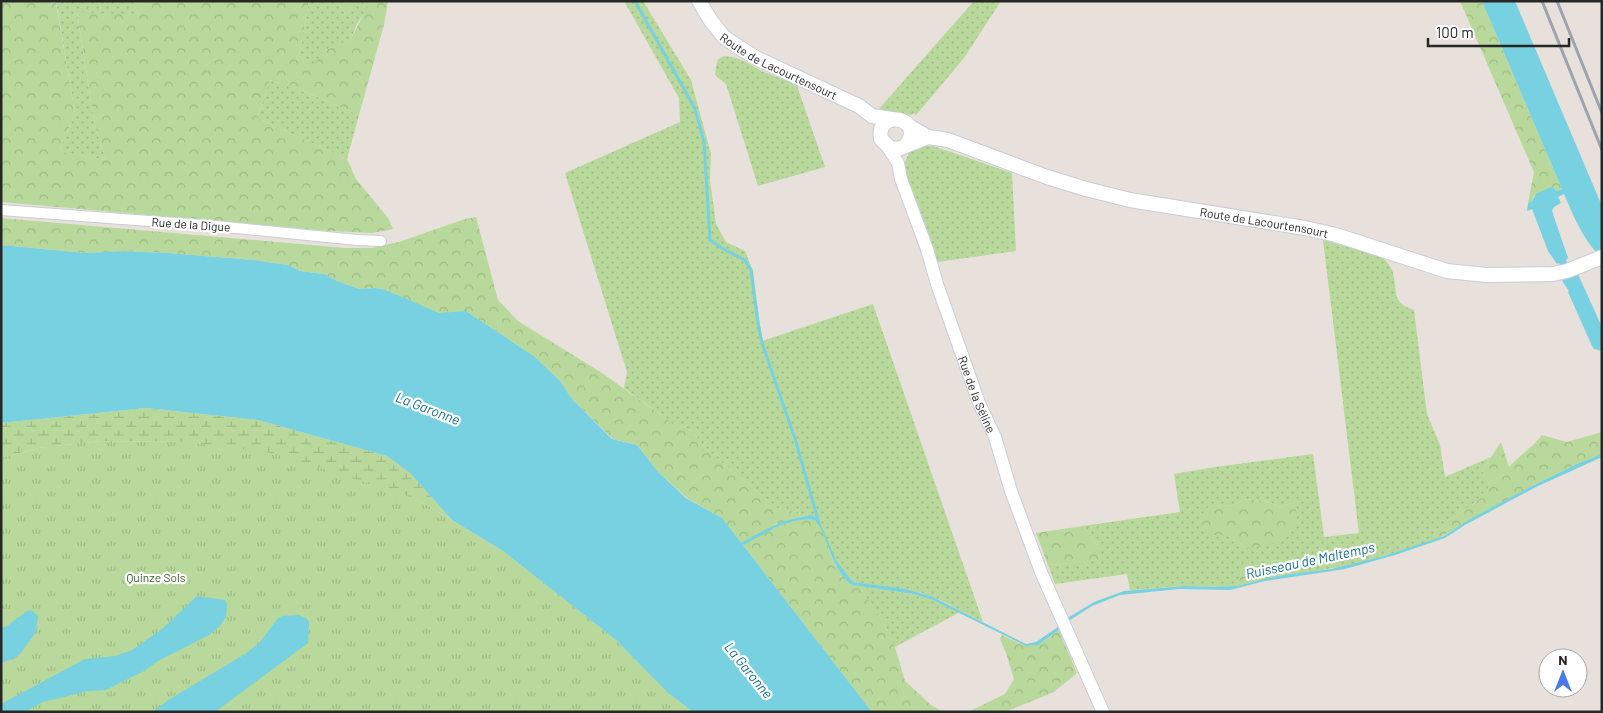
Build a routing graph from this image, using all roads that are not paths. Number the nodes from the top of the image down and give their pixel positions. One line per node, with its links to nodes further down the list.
1 (699, 1): 2 (main road, Route de Lacourtensourt)
2 (872, 116): 3 (main road, Route de Lacourtensourt); 6 (main road)
3 (892, 119): 4 (main road, Route de Lacourtensourt); 6 (main road)
4 (909, 126): 5 (main road, Route de Lacourtensourt); 7 (main road)
5 (928, 136): 7 (main road); 11 (main road, Route de Lacourtensourt)
6 (884, 141): 7 (main road); 8 (street, Rue de la Séline)
7 (906, 145): 8 (street)
8 (898, 163): 12 (street, Rue de la Séline)
9 (1, 210): 10 (street, Rue de la Digue)
10 (381, 241)
11 (1595, 259)
12 (1103, 712)

